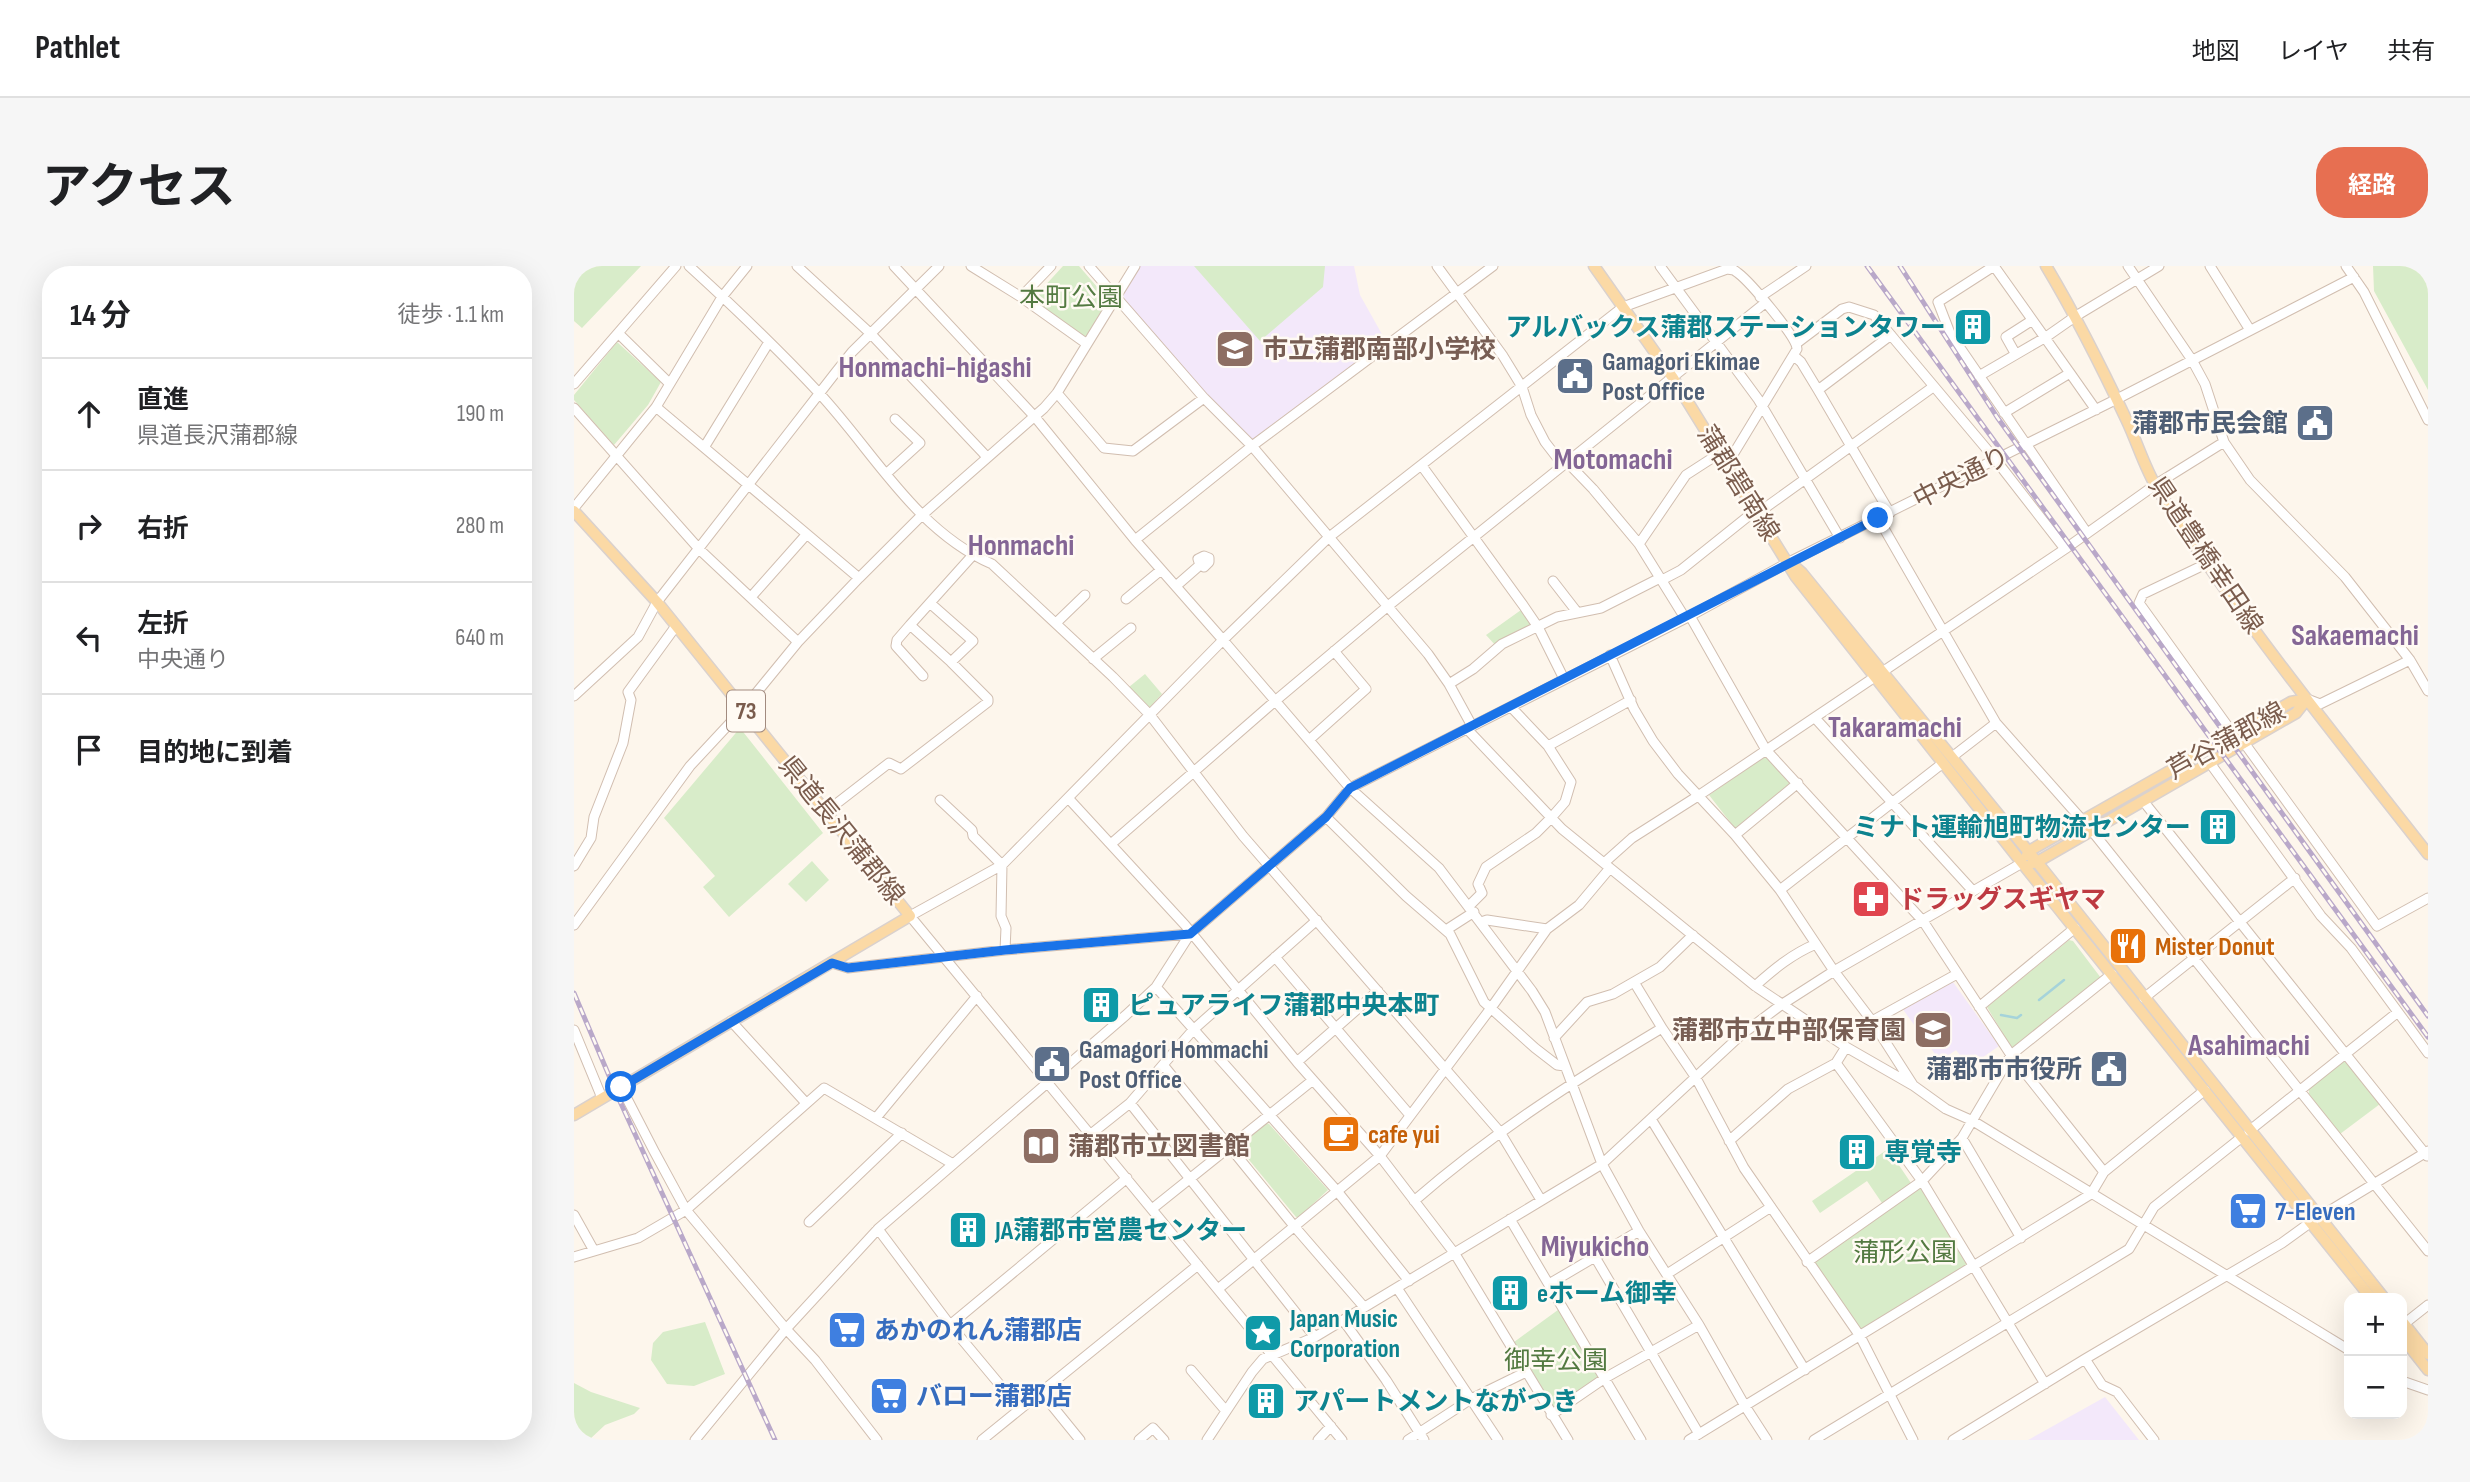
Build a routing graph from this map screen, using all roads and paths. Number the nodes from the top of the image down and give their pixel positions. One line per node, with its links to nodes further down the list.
1 (676, 266): 36 (street)
2 (689, 266): 29 (street)
3 (747, 266): 29 (street)
4 (797, 266): 37 (street)
5 (894, 266): 26 (street)
6 (939, 266): 26 (street)
7 (971, 266): 30 (street)
8 (1051, 266): 30 (street)
9 (1089, 266): 28 (street)
10 (1135, 266): 28 (street)
11 (1437, 266): 27 (street)
12 (1493, 266): 27 (street)
13 (1594, 266): 32 (main road, 蒲郡碧南線)
14 (1660, 266): 25 (street)
15 (1806, 266): 31 (street)
16 (1994, 266): 34 (street); 48 (street)
17 (2046, 266): 33 (main road, 県道豊橋幸田線)
18 (2128, 266): 24 (street)
19 (2159, 266): 24 (street)
20 (2210, 266): 35 (street)
21 (2346, 266): 23 (street)
22 (1727, 267): 25 (street); 31 (street)
23 (2354, 277): 35 (street, 中央通り); 66 (street)
24 (2137, 279): 33 (street); 46 (street)
25 (1677, 289): 32 (street); 41 (street)
26 (916, 290): 37 (street); 64 (street)
27 (1457, 293): 52 (street); 70 (street)
28 (1115, 296): 43 (street); 57 (street)
29 (723, 297): 40 (street); 50 (street)
30 (1021, 297): 43 (street)
31 (1762, 300): 41 (street); 42 (street)
32 (1623, 307): 49 (main road, 蒲郡碧南線); 52 (street)
33 (2076, 316): 39 (street); 58 (main road, 県道豊橋幸田線)
34 (2031, 321): 39 (street); 44 (street)
35 (2250, 330): 46 (street, 中央通り)
36 (618, 334): 50 (street); 51 (street)
37 (871, 334): 56 (street); 73 (street)
38 (1891, 335): 42 (street); 53 (street); 54 (street)
39 (2046, 337): 44 (street); 47 (street)
40 (769, 342): 56 (street); 69 (street)
41 (1717, 343): 49 (street); 59 (street)
42 (1797, 343): 45 (street)
43 (1087, 344): 55 (street)
44 (2015, 353): 48 (street)
45 (1794, 356): 54 (street); 59 (street)
46 (2192, 360): 58 (street, 中央通り); 67 (street)
47 (2070, 373): 62 (street); 63 (street)
48 (1979, 376): 63 (street)
49 (1673, 378): 74 (main road, 蒲郡碧南線); 76 (street)
50 (669, 383): 60 (street)
51 (574, 384)
52 (1522, 387): 76 (street); 77 (street)
53 (1933, 387): 71 (street); 75 (street)
54 (1818, 390): 71 (street)
55 (1057, 393): 57 (street); 64 (street)
56 (820, 394): 78 (street); 80 (street)
57 (1204, 398): 70 (street)
58 (2117, 399): 62 (street, 中央通り); 81 (main road, 県道豊橋幸田線)
59 (1762, 406): 74 (street); 79 (street)
60 (656, 407): 69 (street); 72 (street)
61 (574, 408): 72 (street)
62 (2096, 410): 68 (street, 中央通り)
63 (2004, 413): 68 (street)
64 (1035, 417): 73 (street); 92 (street)
65 (895, 419): 78 (street)
66 (2428, 420)
67 (2224, 442): 81 (street); 124 (street)
68 (2025, 445): 75 (street, 中央通り); 87 (street)
69 (705, 446): 80 (street)
70 (1252, 446): 90 (street); 92 (street)
71 (1850, 446): 79 (street); 84 (street)
72 (616, 455): 82 (street); 95 (street)
73 (987, 457): 85 (street)
74 (1722, 457): 83 (main road, 蒲郡碧南線); 93 (street)
75 (1995, 459): 84 (street, 中央通り); 94 (street)
76 (1564, 462): 89 (street); 93 (street)
77 (1422, 466): 89 (street); 90 (street)
78 (886, 474): 85 (street)
79 (1805, 478): 83 (street); 91 (street)
80 (749, 485): 88 (street); 95 (street)
81 (2155, 485): 87 (street); 98 (main road, 県道豊橋幸田線)
82 (574, 509): 108 (main road, 県道長沢蒲郡線 / 73)
83 (1757, 511): 97 (main road, 蒲郡碧南線); 102 (street)
84 (1890, 513): 86 (street, 中央通り)
85 (922, 516): 96 (street); 101 (street)
86 (1878, 518): 91 (street, 中央通り); 118 (street)
87 (2087, 533): 94 (street)
88 (806, 535): 101 (street); 106 (street)
89 (1475, 536): 110 (street); 116 (street)
90 (1328, 538): 110 (street); 119 (street)
91 (1840, 538): 97 (street, 中央通り)
92 (1135, 540): 100 (street)
93 (1639, 544): 102 (street)
94 (2065, 549): 118 (street)
95 (699, 550): 106 (street); 108 (street)
96 (972, 555): 109 (street); 113 (street)
97 (1789, 562): 112 (street, 中央通り); 126 (main road, 蒲郡碧南線)
98 (2208, 563): 132 (main road, 県道豊橋幸田線); 141 (street)
99 (1200, 565): 104 (street)
100 (1161, 570): 104 (street); 107 (street)
101 (859, 578): 120 (street)
102 (1661, 579): 111 (street); 112 (street)
103 (1553, 581): 111 (street)
104 (1175, 586): 119 (street)
105 (1085, 596): 113 (street)
106 (751, 597): 120 (street)
107 (1126, 599)
108 (657, 602): 115 (main road, 県道長沢蒲郡線 / 73); 131 (street)
109 (931, 604): 114 (street); 125 (street)
110 (1388, 606): 121 (street); 129 (street)
111 (1577, 612): 116 (street)
112 (1688, 617): 122 (street, 中央通り); 145 (street)
113 (1056, 623): 123 (street)
114 (910, 625): 125 (street); 127 (street)
115 (676, 626): 136 (main road, 県道長沢蒲郡線 / 73); 170 (street)
116 (1538, 627): 128 (street); 129 (street)
117 (1131, 628): 123 (street)
118 (1943, 631): 126 (street); 139 (street)
119 (1223, 640): 134 (street); 137 (street)
120 (798, 642): 136 (street)
121 (1334, 651): 134 (street); 142 (street)
122 (1610, 655): 128 (street, 中央通り); 133 (street)
123 (1093, 659): 137 (street)
124 (2410, 660): 130 (street); 132 (street)
125 (951, 662): 156 (street)
126 (1878, 674): 138 (street); 146 (main road, 蒲郡碧南線)
127 (923, 676)
128 (1564, 680): 135 (street, 中央通り)
129 (1449, 684): 140 (street)
130 (2428, 691)
131 (574, 696)
132 (2307, 699): 141 (main road, 芦谷蒲郡線); 143 (main road, 芦谷蒲郡線); 164 (main road, 県道豊橋幸田線)
133 (1631, 700): 144 (street); 151 (street)
134 (1275, 701): 142 (street); 148 (street)
135 (1511, 707): 140 (street, 中央通り); 144 (street)
136 (744, 708): 156 (main road, 県道長沢蒲郡線 / 73); 182 (street)
137 (1150, 715): 148 (street); 152 (street)
138 (1815, 718): 145 (street); 155 (street)
139 (1996, 723): 146 (street); 159 (street)
140 (1470, 728): 150 (street, 中央通り); 158 (street)
141 (2234, 735): 159 (main road, 芦谷蒲郡線)
142 (1309, 740): 150 (street)
143 (2245, 744): 147 (main road, 芦谷蒲郡線); 175 (street)
144 (1548, 746): 158 (street)
145 (1766, 750): 149 (street); 151 (street)
146 (1948, 760): 155 (street); 165 (main road, 蒲郡碧南線); 167 (main road, 蒲郡碧南線)
147 (2210, 763): 154 (main road, 芦谷蒲郡線); 172 (street)
148 (1192, 773): 163 (street); 171 (street)
149 (1798, 783): 161 (street); 162 (street)
150 (1350, 788): 157 (street, 中央通り); 176 (street)
151 (1698, 796): 161 (street); 169 (street)
152 (1069, 799): 163 (street); 168 (street)
153 (940, 800): 168 (street)
154 (2144, 802): 160 (main road, 芦谷蒲郡線); 180 (street)
155 (1893, 804): 162 (street); 174 (street)
156 (827, 811): 177 (main road, 県道長沢蒲郡線 / 73)
157 (1326, 817): 171 (street, 中央通り); 185 (street)
158 (1551, 818): 169 (street); 176 (street)
159 (2083, 821): 165 (main road, 芦谷蒲郡線)
160 (2092, 831): 166 (main road, 芦谷蒲郡線); 192 (street)
161 (1735, 835): 173 (street)
162 (1847, 837): 173 (street); 179 (street)
163 (1111, 844): 186 (street)
164 (2426, 847)
165 (2029, 852): 166 (main road, 蒲郡碧南線); 167 (main road, 芦谷蒲郡線)
166 (2038, 862): 167 (main road, 芦谷蒲郡線); 204 (main road)
167 (2022, 863): 174 (street); 183 (main road)
168 (1002, 865): 177 (street); 189 (street)
169 (1607, 865): 184 (street); 187 (street)
170 (574, 866)
171 (1269, 866): 178 (street); 186 (street, 中央通り)
172 (2295, 878): 180 (street); 208 (street)
173 (1780, 890): 188 (street)
174 (1973, 891): 179 (street)
175 (2428, 898)
176 (1471, 909): 181 (street); 185 (street)
177 (910, 916): 190 (street); 193 (main road, 県道長沢蒲郡線)
178 (1317, 920): 191 (street); 202 (street)
179 (1923, 921): 194 (street); 196 (street)
180 (2239, 921): 192 (street); 218 (street)
181 (1481, 922): 184 (street); 195 (street)
182 (574, 925)
183 (2075, 928): 197 (main road); 206 (street)
184 (1547, 929): 195 (street)
185 (1446, 930): 207 (street)
186 (1190, 934): 189 (street); 199 (street, 中央通り); 201 (street)
187 (1693, 936): 198 (street); 200 (street)
188 (1816, 944): 194 (street); 200 (street)
189 (1005, 950): 190 (street)
190 (943, 956): 193 (street); 203 (street)
191 (1275, 957): 201 (street); 212 (street)
192 (2193, 958): 204 (street); 232 (street)
193 (832, 963): 209 (main road, 県道長沢蒲郡線)
194 (1834, 971): 205 (street); 210 (street)
195 (1518, 972): 207 (street); 215 (street)
196 (1957, 974): 206 (street); 210 (street)
197 (2112, 974): 219 (street); 231 (main road)
198 (1634, 982): 211 (street); 215 (street)
199 (1156, 986): 214 (street); 228 (street, 中央通り)
200 (1755, 986): 205 (street)
201 (1237, 990): 214 (street); 220 (street)
202 (1378, 992): 212 (street); 224 (street)
203 (977, 996): 228 (street); 239 (street)
204 (2144, 998): 245 (main road)
205 (1781, 1005): 216 (street); 225 (street)
206 (1979, 1007): 219 (street)
207 (1491, 1008): 223 (street); 224 (street)
208 (2398, 1012): 217 (street); 218 (street)
209 (731, 1021): 230 (main road, 県道長沢蒲郡線); 234 (street)
210 (1871, 1021): 229 (street)
211 (1662, 1028): 225 (street); 227 (street)
212 (1336, 1029): 220 (street); 236 (street)
213 (574, 1030): 233 (street)
214 (1193, 1030): 222 (street); 238 (street)
215 (1554, 1038): 223 (street)
216 (1846, 1047): 221 (street); 229 (street)
217 (2428, 1053)
218 (2347, 1054): 232 (street); 249 (street)
219 (2011, 1055): 241 (street); 253 (street)
220 (1297, 1062): 226 (street)
221 (1836, 1063): 247 (street); 256 (street)
222 (1164, 1066): 235 (street); 248 (street)
223 (1565, 1066): 227 (street)
224 (1444, 1069): 236 (street); 242 (street)
225 (1696, 1078): 240 (street); 247 (street)
226 (1313, 1080): 238 (street); 250 (street)
227 (1571, 1082): 242 (street); 252 (street)
228 (1049, 1083): 244 (street); 251 (street, 中央通り)
229 (1914, 1086): 241 (street)
230 (621, 1087): 233 (main road, 県道長沢蒲郡線); 264 (street)
231 (2205, 1090): 245 (main road); 253 (street)
232 (2300, 1090): 245 (street); 257 (street)
233 (602, 1098): 237 (main road, 県道長沢蒲郡線)
234 (806, 1103): 239 (street); 264 (street)
235 (1130, 1103): 244 (street); 255 (street)
236 (1409, 1114): 250 (street)
237 (574, 1115)
238 (1269, 1115): 248 (street); 258 (street)
239 (876, 1118): 243 (street)
240 (1651, 1119): 252 (street); 273 (street)
241 (1973, 1121): 246 (street); 259 (street)
242 (1500, 1132): 260 (street); 261 (street)
243 (902, 1133): 251 (street); 268 (street)
244 (1091, 1134): 254 (street)
245 (2246, 1134): 267 (main road); 270 (street)
246 (1962, 1138): 256 (street); 274 (street)
247 (1729, 1141): 262 (street)
248 (1229, 1147): 255 (street); 269 (street)
249 (2427, 1154): 257 (street)
250 (1380, 1156): 258 (street); 261 (street)
251 (953, 1164): 271 (street, 中央通り)
252 (1602, 1164): 260 (street); 272 (street)
253 (2104, 1172): 259 (street)
254 (1127, 1178): 263 (street); 297 (street)
255 (1190, 1179): 263 (street); 280 (street)
256 (1922, 1181): 281 (street); 283 (street)
257 (2375, 1184): 267 (street); 276 (street)
258 (1337, 1191): 269 (street); 286 (street)
259 (2091, 1194): 270 (street); 274 (street)
260 (1541, 1200): 266 (street)
261 (1414, 1201): 277 (street)
262 (1771, 1207): 273 (street); 281 (street)
263 (1153, 1209): 282 (street)
264 (686, 1210): 275 (street); 300 (street)
265 (574, 1215): 275 (street)
266 (1510, 1219): 277 (street); 287 (street)
267 (2315, 1220): 285 (street); 290 (main road); 291 (main road)
268 (809, 1222)
269 (1294, 1226): 280 (street); 293 (street)
270 (2143, 1226): 285 (street); 296 (street)
271 (878, 1229): 297 (street); 300 (street, 中央通り)
272 (1639, 1231): 279 (street); 284 (street)
273 (1724, 1236): 284 (street); 310 (street)
274 (2021, 1238): 283 (street)
275 (593, 1249): 278 (street)
276 (2428, 1251)
277 (1455, 1254): 286 (street); 312 (street)
278 (574, 1257)
279 (1595, 1257): 287 (street); 305 (street)
280 (1253, 1262): 289 (street); 302 (street)
281 (1807, 1262): 301 (street)
282 (1198, 1265): 289 (street); 317 (street)
283 (1974, 1266): 296 (street); 301 (street)
284 (1667, 1274): 298 (street)
285 (2226, 1276): 304 (street); 308 (street)
286 (1409, 1281): 288 (street)
287 (1549, 1284): 313 (street)
288 (1397, 1288): 293 (street); 319 (street)
289 (1218, 1289): 307 (street)
290 (2367, 1293)
291 (2380, 1293)
292 (2428, 1305): 294 (street)
293 (1364, 1307): 295 (street)
294 (2407, 1319)
295 (1343, 1320): 302 (street); 326 (street)
296 (2008, 1322): 315 (street); 318 (street)
297 (950, 1325): 321 (street)
298 (1699, 1325): 305 (street); 320 (street)
299 (2407, 1327): 306 (main road)
300 (786, 1329): 327 (street, 中央通り); 328 (street)
301 (1860, 1336): 310 (street); 318 (street)
302 (1315, 1337): 307 (street)
303 (2407, 1343): 311 (main road)
304 (2344, 1347)
305 (1650, 1352): 313 (street); 325 (street)
306 (2428, 1354)
307 (1273, 1356): 322 (street); 324 (street)
308 (2085, 1359): 315 (street); 345 (street)
309 (1191, 1370): 322 (street)
310 (1805, 1370): 320 (street)
311 (2428, 1370)
312 (1526, 1372): 319 (street); 323 (street)
313 (1605, 1378): 323 (street); 339 (street)
314 (2407, 1383): 316 (street)
315 (2045, 1384): 344 (street)
316 (2428, 1390)
317 (1041, 1392): 321 (street); 330 (street)
318 (1889, 1394): 342 (street); 343 (street)
319 (1471, 1399): 326 (street); 337 (street)
320 (1745, 1406): 325 (street); 341 (street)
321 (1020, 1409): 329 (street)
322 (1226, 1411): 333 (street)
323 (1551, 1415): 338 (street)
324 (1331, 1426): 334 (street); 335 (street)
325 (1699, 1434): 340 (street)
326 (1422, 1436): 336 (street)
327 (695, 1440)
328 (877, 1440)
329 (982, 1440)
330 (1080, 1440)
331 (1139, 1440): 332 (street)
332 (1164, 1440)
333 (1207, 1440)
334 (1318, 1440)
335 (1342, 1440)
336 (1408, 1440)
337 (1498, 1440)
338 (1568, 1440)
339 (1641, 1440)
340 (1689, 1440)
341 (1767, 1440)
342 (1814, 1440)
343 (1913, 1440)
344 (1953, 1440)
345 (2154, 1440)

